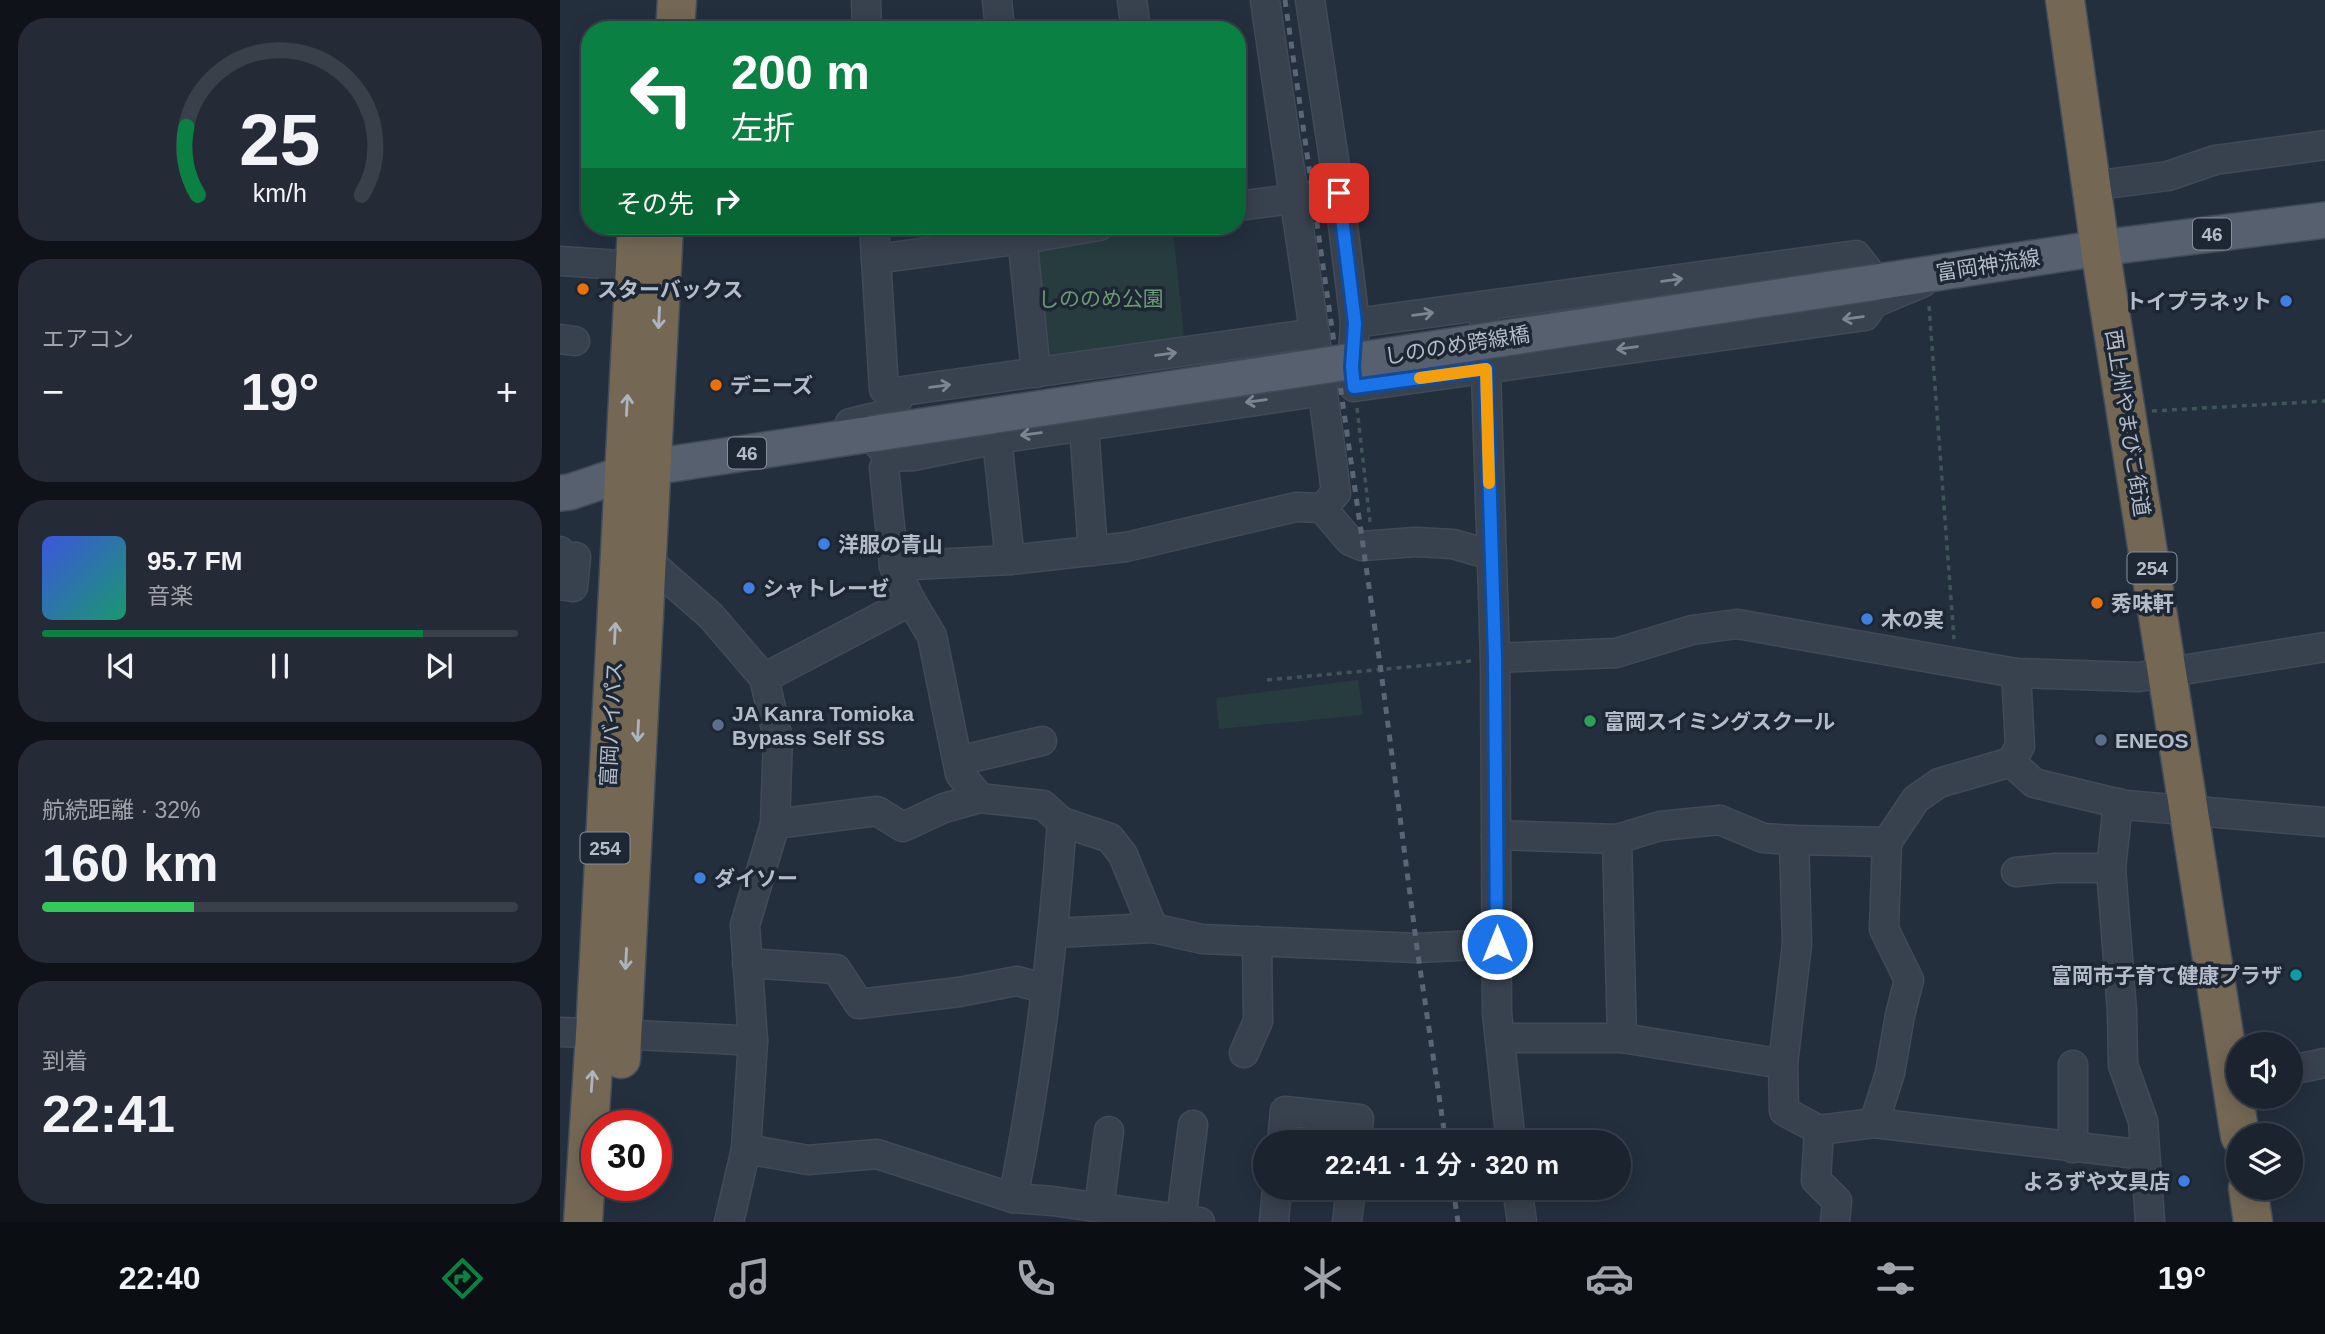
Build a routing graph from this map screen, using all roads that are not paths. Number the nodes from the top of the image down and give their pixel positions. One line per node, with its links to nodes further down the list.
1 (650, 0): 9 (highway)
2 (677, 0): 10 (highway)
3 (866, 0): 11 (street)
4 (996, 0): 12 (street)
5 (1132, 0): 13 (street)
6 (1265, 0): 17 (street)
7 (1310, 0): 16 (street)
8 (2065, 0): 15 (highway, 西上州やまびこ街道 / 254)
9 (649, 21)
10 (676, 21)
11 (867, 21)
12 (999, 21)
13 (1135, 21)
14 (2325, 145): 15 (street)
15 (2091, 186): 25 (highway, 西上州やまびこ街道 / 254)
16 (1339, 193): 17 (street); 32 (street)
17 (1292, 199): 18 (street); 33 (street)
18 (1246, 205)
19 (2325, 220): 25 (main road, 46)
20 (637, 235): 28 (highway, 富岡バイパス / 254)
21 (663, 235): 42 (highway, 富岡バイパス / 254, one-way to 42)
22 (875, 235): 26 (street)
23 (1006, 235): 26 (street)
24 (1022, 235): 35 (street)
25 (2100, 248): 29 (main road, 富岡神流線 / 46); 57 (highway, 西上州やまびこ街道 / 254)
26 (876, 259): 37 (street)
27 (560, 261): 28 (street)
28 (635, 266): 42 (highway, 富岡バイパス / 254, one-way to 28)
29 (1956, 269): 30 (main road, 富岡神流線 / 46); 34 (street, one-way to 34)
30 (1877, 282): 31 (street, one-way to 30); 41 (main road, しののめ跨線橋 / 46, bridge)
31 (1484, 307): 32 (street, one-way to 31); 34 (street)
32 (1355, 323): 34 (street)
33 (1315, 333): 35 (street, one-way to 33); 36 (street)
34 (1486, 369): 48 (street)
35 (1036, 373): 37 (street, one-way to 35)
36 (1324, 391): 38 (street, one-way to 38); 45 (street)
37 (898, 399): 40 (street)
38 (1084, 427): 39 (street, one-way to 39); 47 (street)
39 (997, 439): 41 (street); 50 (street)
40 (818, 442): 41 (main road, 46); 42 (main road, 46)
41 (880, 446): 51 (street)
42 (637, 470): 43 (main road); 44 (main road); 49 (highway, 富岡バイパス / 254); 81 (highway, 富岡バイパス / 254, one-way to 42)
43 (560, 472)
44 (560, 494)
45 (1322, 508): 47 (street); 48 (street)
46 (560, 551): 52 (street)
47 (1093, 551): 50 (street)
48 (1491, 555): 55 (street)
49 (647, 560): 58 (street); 81 (highway, 富岡バイパス / 254, one-way to 81)
50 (1010, 561): 51 (street)
51 (894, 566): 53 (street)
52 (560, 585)
53 (911, 601): 58 (street); 60 (street)
54 (2325, 647): 57 (street)
55 (1495, 658): 56 (street); 68 (street)
56 (2016, 673): 57 (street); 61 (street)
57 (2169, 673): 64 (highway, 西上州やまびこ街道 / 254)
58 (764, 678): 67 (street)
59 (1042, 741): 60 (street)
60 (958, 761): 62 (street)
61 (2011, 762): 63 (street); 71 (street)
62 (980, 797): 65 (street); 67 (street)
63 (2118, 803): 64 (street); 72 (street)
64 (2190, 812): 66 (street); 80 (highway, 西上州やまびこ街道 / 254)
65 (1062, 822): 74 (street); 75 (street)
66 (2325, 822)
67 (775, 824): 78 (street)
68 (1496, 835): 69 (street); 77 (street)
69 (1617, 839): 70 (street); 83 (street)
70 (1794, 840): 71 (street); 87 (street)
71 (1887, 842): 91 (street)
72 (2111, 868): 73 (street); 100 (street)
73 (2016, 872)
74 (1153, 928): 75 (street); 76 (street)
75 (1054, 933): 79 (street)
76 (1257, 941): 77 (street); 85 (street)
77 (1497, 944): 82 (street)
78 (747, 963): 79 (street); 84 (street)
79 (1046, 989): 101 (street)
80 (2227, 1032)
81 (593, 1034): 84 (street); 90 (highway, 富岡バイパス / 254); 110 (highway, 富岡バイパス / 254, one-way to 81)
82 (1500, 1038): 83 (street); 95 (street)
83 (1622, 1038): 87 (street)
84 (753, 1041): 99 (street)
85 (1244, 1052)
86 (2325, 1063): 89 (street)
87 (1783, 1065): 96 (street)
88 (2073, 1065): 98 (street)
89 (2303, 1068)
90 (612, 1110)
91 (1874, 1123): 96 (street); 98 (street)
92 (1193, 1125): 109 (street)
93 (1283, 1130): 94 (street)
94 (1358, 1130)
95 (1510, 1130)
96 (1819, 1130): 116 (street)
97 (1109, 1131): 107 (street)
98 (2073, 1148): 100 (street)
99 (746, 1149): 101 (street); 112 (street)
100 (2145, 1155): 117 (street)
101 (1013, 1198): 108 (street)
102 (1276, 1200): 113 (street)
103 (1350, 1200): 114 (street)
104 (1519, 1200): 115 (street)
105 (2250, 1200): 118 (highway)
106 (610, 1201): 111 (highway)
107 (1098, 1207): 108 (street); 109 (street)
108 (1052, 1211)
109 (1190, 1221)
110 (583, 1222)
111 (609, 1222)
112 (729, 1222)
113 (1273, 1222)
114 (1347, 1222)
115 (1522, 1222)
116 (1835, 1222)
117 (2150, 1222)
118 (2253, 1222)

